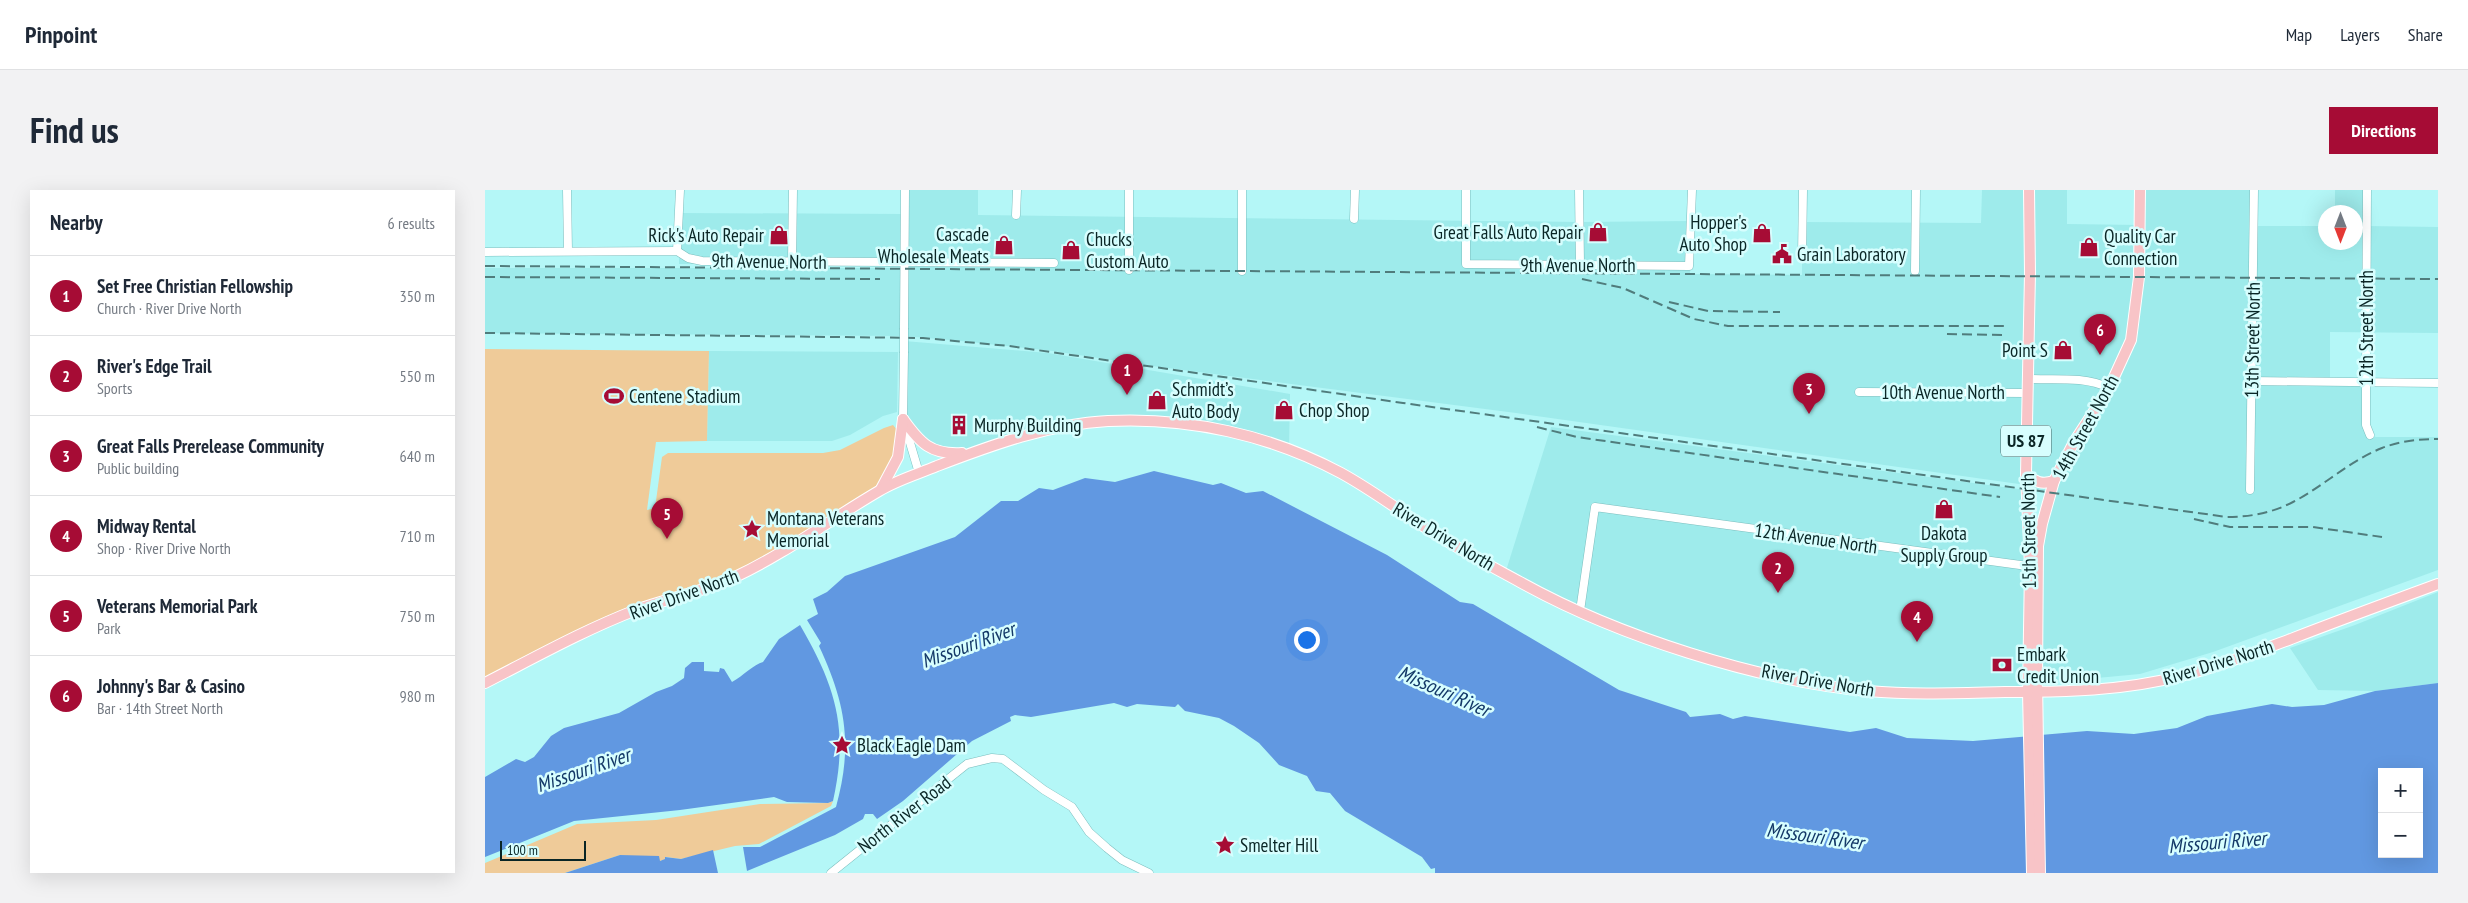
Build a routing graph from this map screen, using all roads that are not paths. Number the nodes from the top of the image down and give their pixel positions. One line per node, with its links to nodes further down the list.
1 (567, 190): 20 (street)
2 (680, 190): 21 (street)
3 (793, 190): 24 (street)
4 (905, 190): 25 (street)
5 (1017, 190): 18 (street)
6 (1129, 190): 28 (street)
7 (1241, 190): 29 (street)
8 (1355, 190): 19 (street)
9 (1466, 190): 27 (street, 9th Avenue North)
10 (1579, 190): 27 (street)
11 (1692, 190): 27 (street, 9th Avenue North)
12 (1803, 190): 23 (street)
13 (1916, 190): 30 (street)
14 (2029, 190): 31 (main road, 15th Street North / US 87)
15 (2140, 190): 35 (main road, 14th Street North / US 87)
16 (2254, 190): 32 (street, 13th Street North)
17 (2367, 190): 33 (street, 12th Street North)
18 (1016, 215)
19 (1354, 219)
20 (568, 251): 21 (street, 9th Avenue North); 22 (street, 9th Avenue North)
21 (677, 251): 24 (street, 9th Avenue North)
22 (485, 252)
23 (1802, 257)
24 (792, 262): 25 (street, 9th Avenue North)
25 (905, 262): 26 (street, 9th Avenue North); 38 (street, bridge)
26 (1055, 263)
27 (1580, 264)
28 (1129, 270)
29 (1242, 271)
30 (1915, 271)
31 (2028, 379): 35 (street, 10th Avenue North); 37 (main road, 15th Street North / US 87)
32 (2251, 381): 33 (street); 45 (street, 13th Street North)
33 (2366, 383): 34 (street); 39 (street, 12th Street North)
34 (2438, 383)
35 (2109, 388): 43 (main road, 14th Street North / US 87)
36 (1859, 392): 37 (street, 10th Avenue North)
37 (2027, 393): 42 (main road, 15th Street North / US 87)
38 (903, 419): 40 (main road); 41 (street); 44 (main road)
39 (2370, 435)
40 (972, 453): 41 (main road, River Drive North); 49 (main road, River Drive North)
41 (919, 473): 44 (main road, River Drive North)
42 (2026, 474): 43 (main road); 47 (main road, 15th Street North / US 87)
43 (2054, 481): 46 (main road, 14th Street North / US 87)
44 (881, 489): 50 (main road, River Drive North)
45 (2250, 490)
46 (2038, 546): 47 (main road, 15th Street North / US 87)
47 (2033, 567): 49 (street, 12th Avenue North); 51 (main road, 15th Street North / US 87)
48 (2438, 584): 51 (main road, River Drive North)
49 (1580, 611): 51 (main road, River Drive North)
50 (485, 683)
51 (2033, 692): 52 (main road, 15th Street North / US 87)
52 (2033, 712): 55 (main road, 15th Street North / US 87); 56 (main road, 15th Street North / US 87)
53 (831, 873): 54 (street, North River Road)
54 (1149, 873)
55 (2032, 873)
56 (2040, 873)

